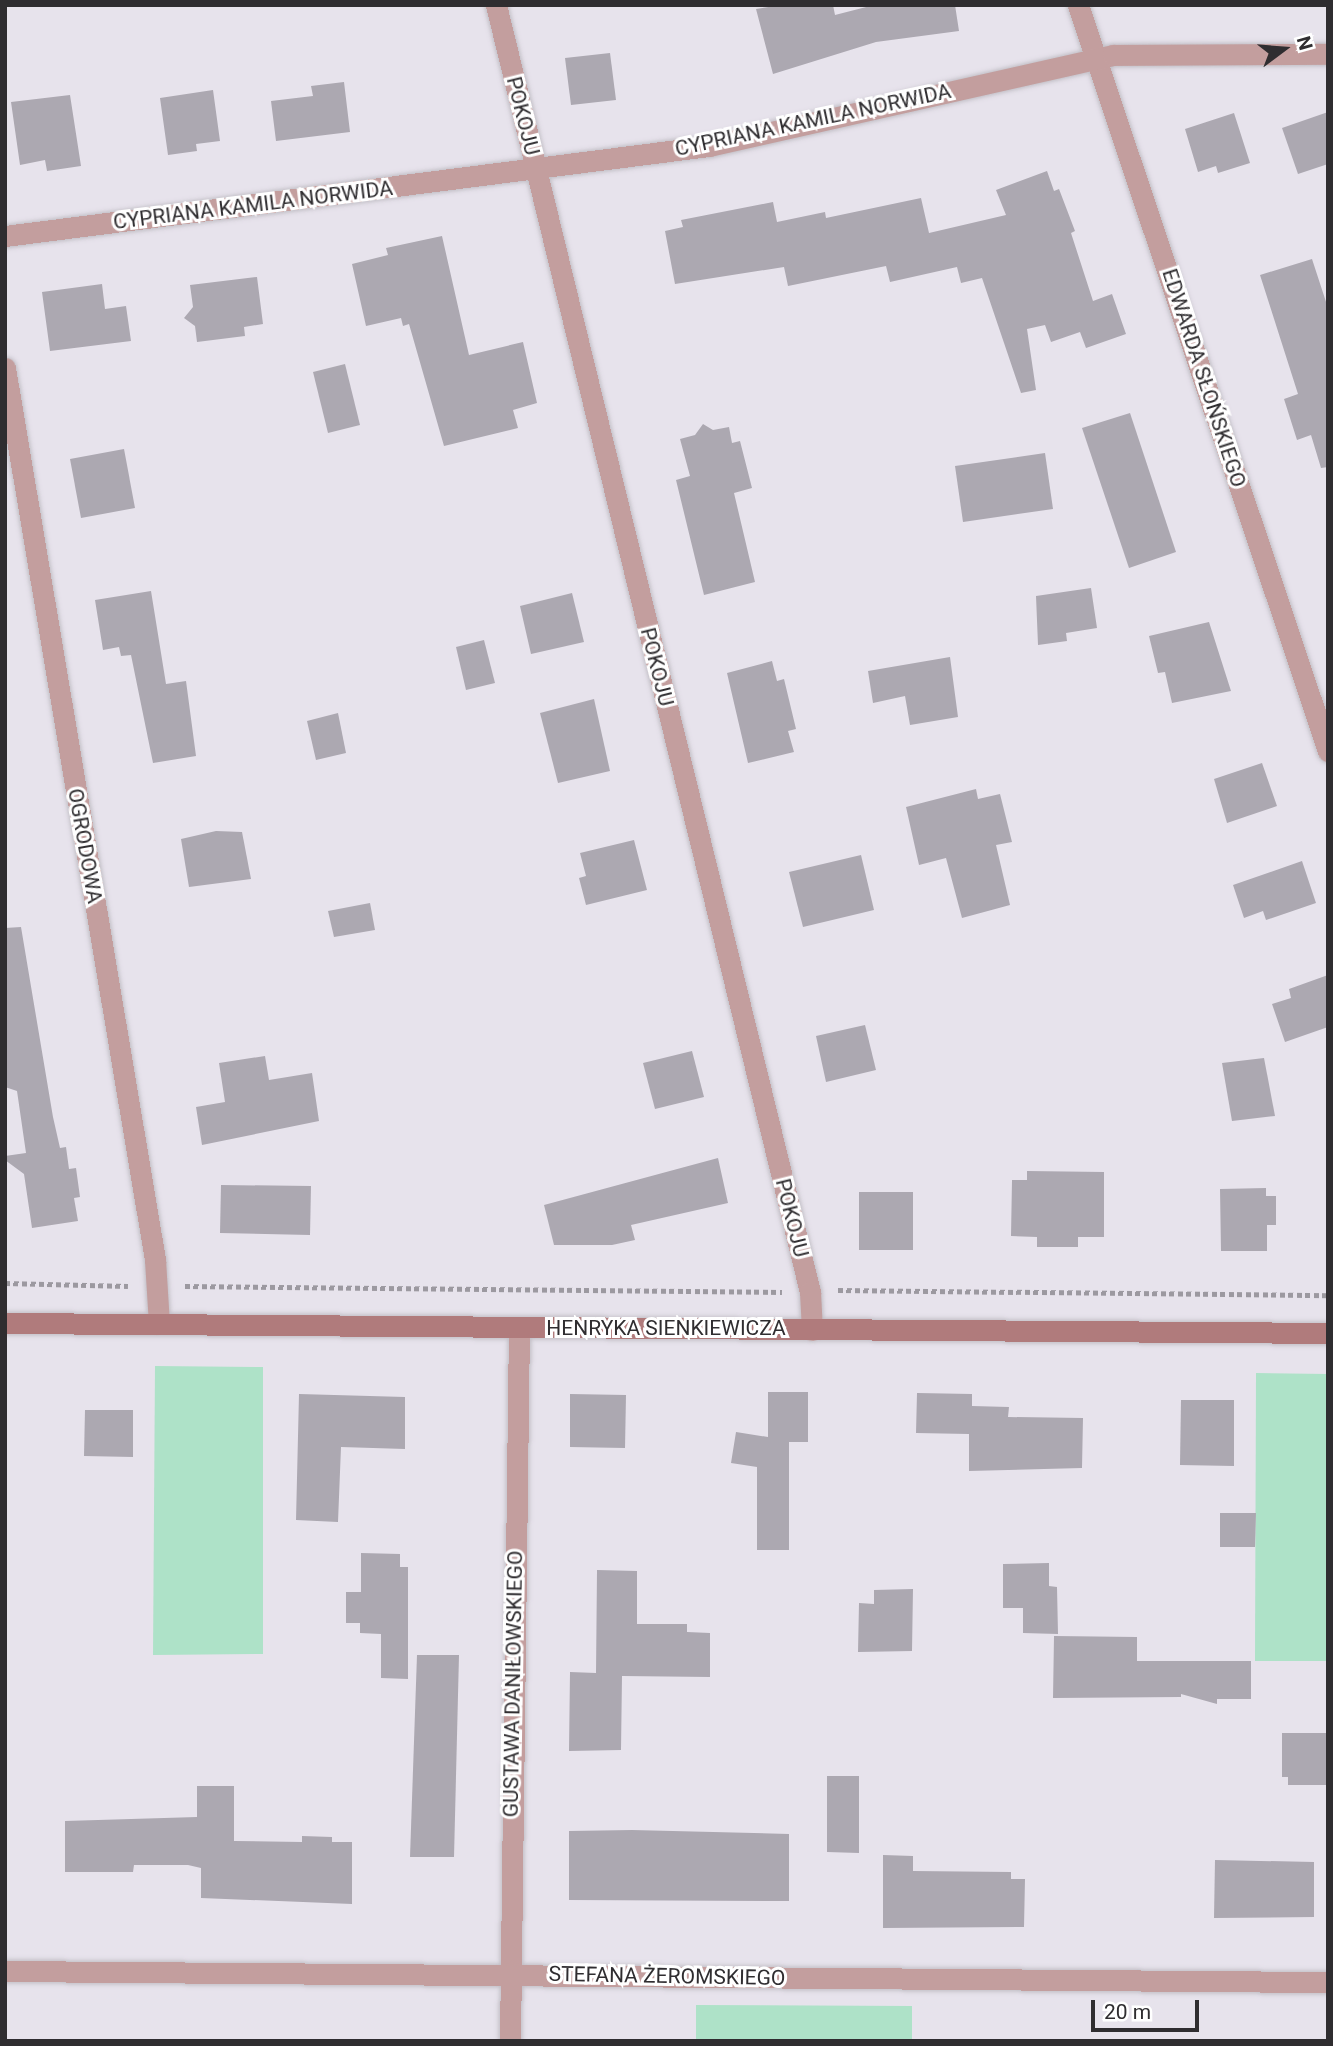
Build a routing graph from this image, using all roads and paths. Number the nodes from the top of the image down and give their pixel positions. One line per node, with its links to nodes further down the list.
1 (496, 5): 5 (street, POKOJU)
2 (1078, 5): 4 (street, EDWARDA SŁOŃSKIEGO)
3 (1328, 54): 4 (street, CYPRIANA KAMILA NORWIDA)
4 (1096, 58): 5 (street, CYPRIANA KAMILA NORWIDA); 8 (street, EDWARDA SŁOŃSKIEGO)
5 (536, 169): 6 (street, CYPRIANA KAMILA NORWIDA); 18 (street, POKOJU)
6 (5, 236)
7 (5, 368): 16 (street, OGRODOWA)
8 (1328, 751)
9 (5, 1283): 10 (path)
10 (142, 1286)
11 (174, 1286): 13 (path)
12 (830, 1292): 14 (path)
13 (790, 1293)
14 (1328, 1295)
15 (5, 1323): 16 (street, HENRYKA SIENKIEWICZA)
16 (159, 1324): 17 (street, HENRYKA SIENKIEWICZA)
17 (519, 1327): 18 (street, HENRYKA SIENKIEWICZA); 21 (street, GUSTAWA DANIŁOWSKIEGO)
18 (813, 1329): 19 (street, HENRYKA SIENKIEWICZA)
19 (1328, 1333)
20 (5, 1971): 21 (street, STEFANA ŻEROMSKIEGO)
21 (509, 1975): 22 (street, STEFANA ŻEROMSKIEGO); 23 (street, GUSTAWA DANIŁOWSKIEGO)
22 (1328, 1982)
23 (510, 2041)

